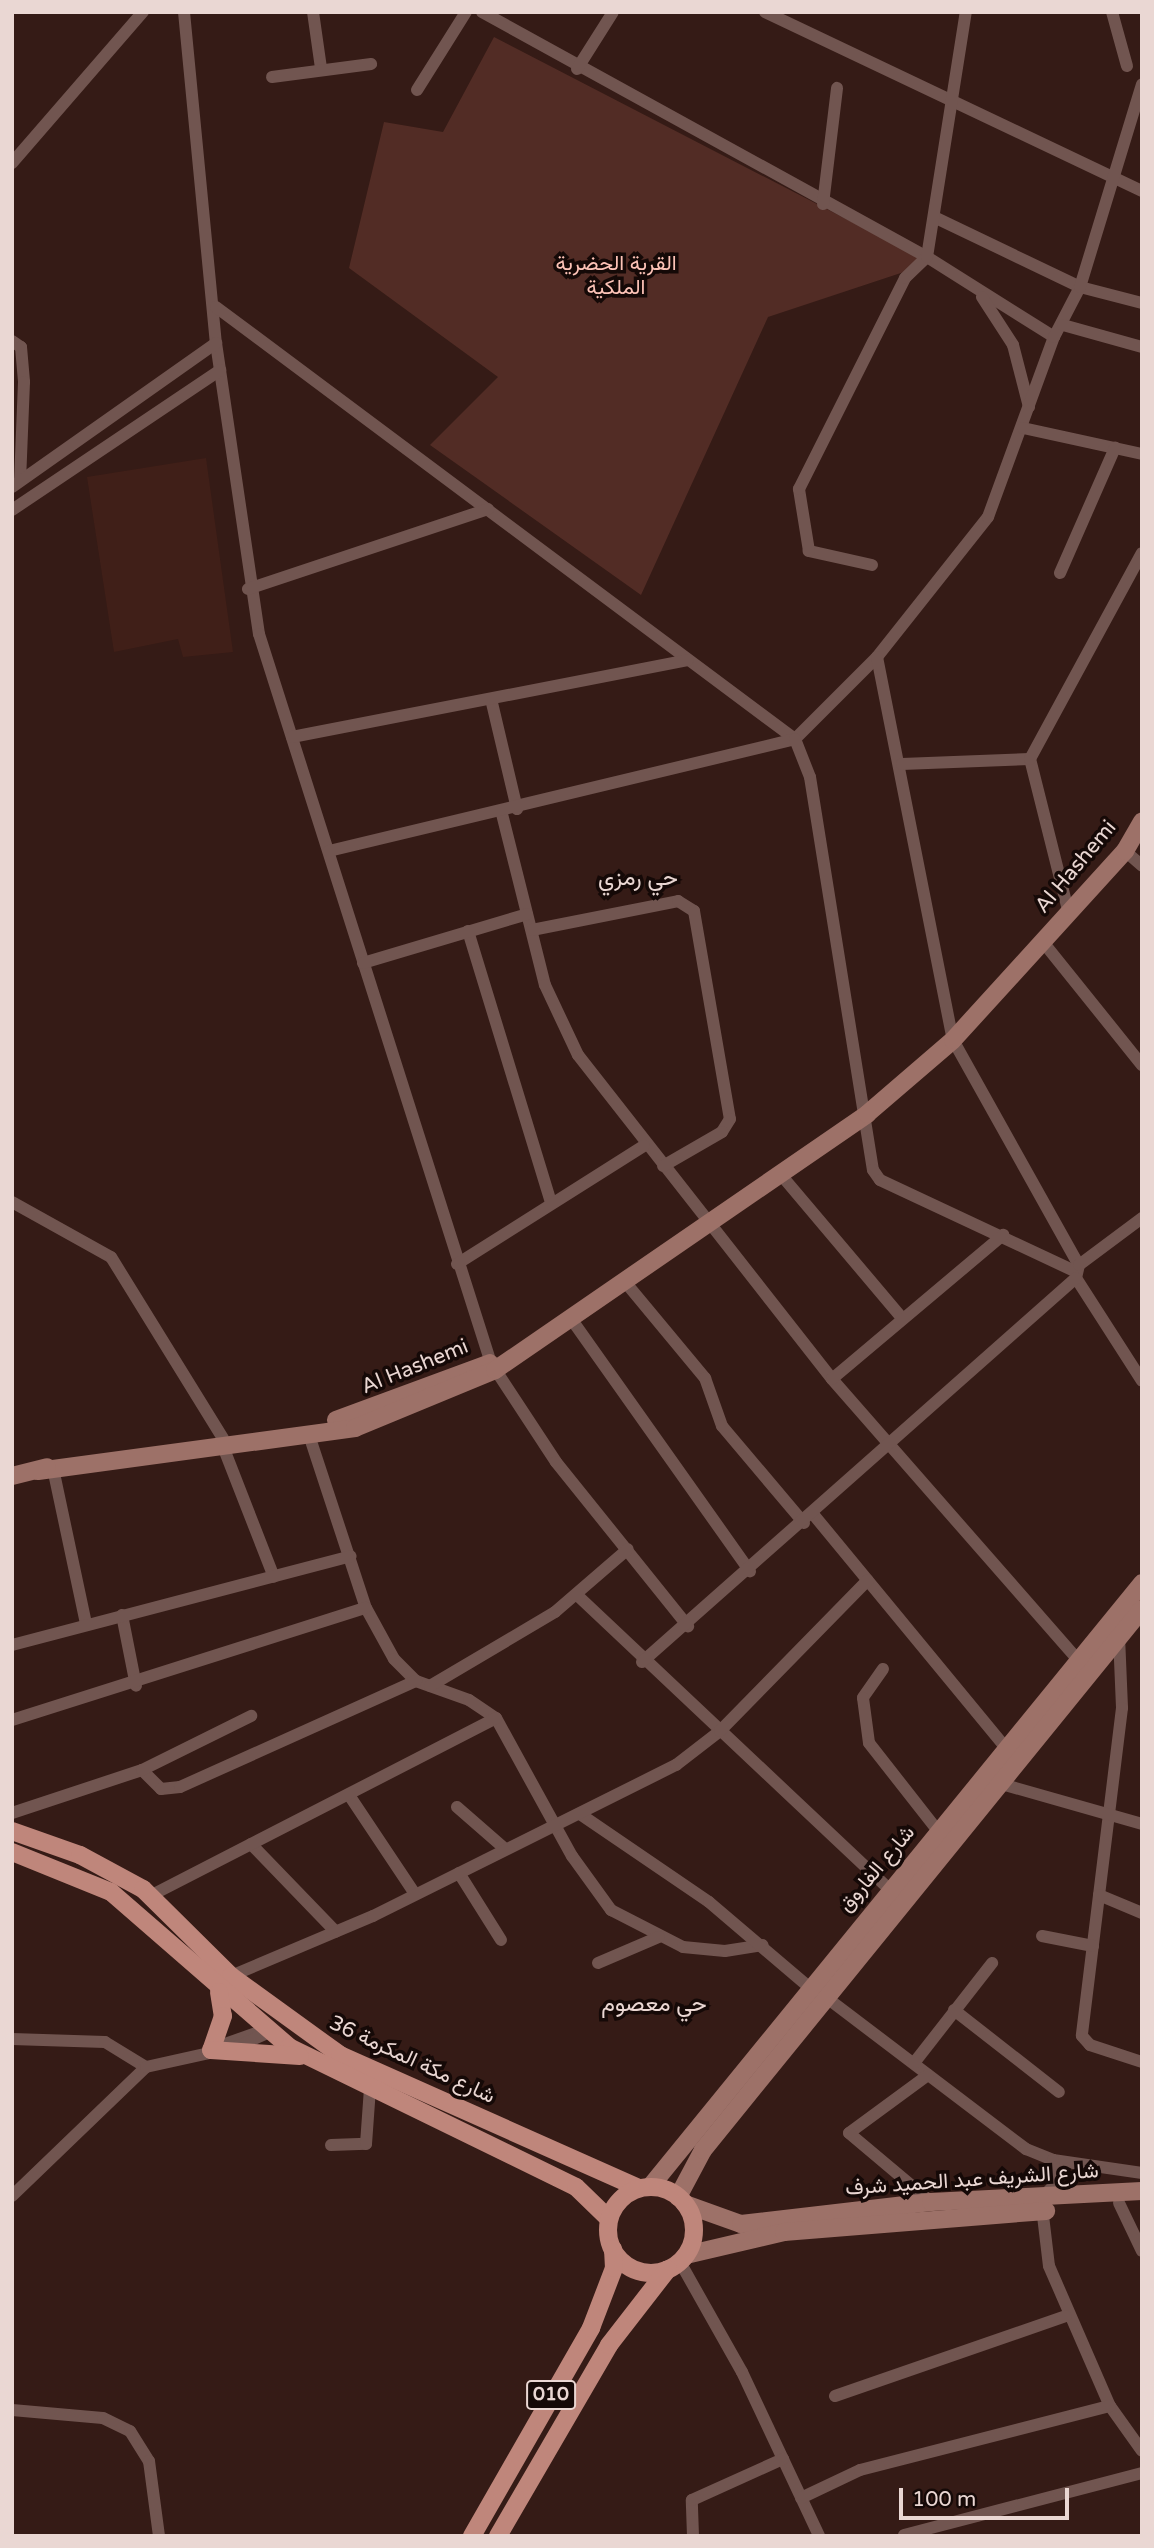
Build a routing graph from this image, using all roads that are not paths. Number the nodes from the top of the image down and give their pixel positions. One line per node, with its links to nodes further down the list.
1 (143, 12): 19 (street)
2 (184, 12): 28 (street)
3 (313, 12): 12 (street)
4 (466, 12): 17 (street)
5 (482, 12): 13 (street)
6 (613, 12): 13 (street)
7 (765, 12): 18 (street)
8 (966, 12): 18 (street)
9 (1112, 12): 11 (street)
10 (371, 64): 12 (street)
11 (1127, 66)
12 (321, 68): 14 (street)
13 (577, 69): 22 (street)
14 (272, 78)
15 (1142, 84): 20 (street)
16 (837, 88): 22 (street)
17 (417, 90)
18 (952, 100): 20 (street); 23 (street)
19 (12, 163)
20 (1115, 180): 21 (street); 25 (street)
21 (1142, 191)
22 (823, 204): 24 (street)
23 (934, 217): 24 (street); 25 (street)
24 (927, 257): 26 (street); 43 (street)
25 (1080, 287): 27 (street); 29 (street)
26 (980, 294): 30 (street); 35 (street)
27 (1142, 303)
28 (216, 307): 32 (street); 40 (street)
29 (1062, 325): 30 (street); 33 (street)
30 (1054, 337): 35 (street)
31 (12, 341): 39 (street)
32 (216, 343): 34 (street); 39 (street)
33 (1142, 347)
34 (220, 370): 41 (street); 45 (street)
35 (1029, 407): 36 (street)
36 (1023, 428): 37 (street); 46 (street)
37 (1115, 448): 38 (street); 44 (street)
38 (1142, 454)
39 (16, 484)
40 (488, 509): 45 (street); 47 (street)
41 (12, 510)
42 (1142, 553): 51 (street)
43 (872, 565)
44 (1060, 573)
45 (248, 590): 49 (street)
46 (877, 657): 50 (street); 52 (street)
47 (688, 660): 48 (street); 50 (street)
48 (492, 703): 49 (street); 53 (street)
49 (292, 737): 56 (street)
50 (794, 739): 53 (street); 67 (street)
51 (1030, 759): 52 (street); 59 (street)
52 (902, 764): 65 (street)
53 (517, 809): 54 (street)
54 (502, 814): 56 (street); 60 (street)
55 (1142, 821): 57 (street, Al Hashemi)
56 (329, 851): 64 (street)
57 (1125, 851): 58 (street); 59 (street, Al Hashemi)
58 (1142, 866)
59 (1068, 910): 63 (street, Al Hashemi)
60 (527, 914): 61 (street); 62 (street)
61 (532, 930): 68 (street); 69 (street)
62 (468, 931): 64 (street); 71 (street)
63 (1042, 942): 65 (street, Al Hashemi); 66 (street)
64 (363, 963): 76 (street)
65 (953, 1040): 67 (street, Al Hashemi); 77 (street)
66 (1142, 1065)
67 (867, 1114): 70 (street, Al Hashemi); 75 (street)
68 (644, 1146): 69 (street); 71 (street)
69 (663, 1166): 74 (street)
70 (782, 1176): 74 (street, Al Hashemi); 79 (street)
71 (551, 1200): 76 (street)
72 (12, 1202): 86 (street)
73 (1142, 1218): 77 (street)
74 (712, 1225): 78 (street, Al Hashemi); 82 (street)
75 (1003, 1235): 77 (street); 79 (street)
76 (457, 1264): 81 (street)
77 (1077, 1272): 83 (street); 87 (street)
78 (626, 1283): 80 (street, Al Hashemi); 90 (street)
79 (902, 1318): 82 (street)
80 (572, 1320): 81 (street, Al Hashemi); 93 (street)
81 (495, 1365): 84 (street, Al Hashemi); 91 (street)
82 (832, 1379): 87 (street)
83 (1142, 1381)
84 (392, 1410): 85 (street, Al Hashemi); 86 (street, Al Hashemi)
85 (310, 1438): 86 (street, Al Hashemi); 92 (street)
86 (223, 1443): 88 (street, Al Hashemi); 94 (street)
87 (891, 1446): 90 (street); 106 (street)
88 (46, 1472): 89 (street, Al Hashemi); 101 (street)
89 (12, 1476)
90 (809, 1519): 93 (street); 95 (street)
91 (628, 1549): 97 (street); 102 (street)
92 (351, 1556): 94 (street); 98 (street)
93 (750, 1571): 102 (street)
94 (274, 1577): 100 (street)
95 (868, 1580): 114 (street); 115 (street)
96 (1142, 1584): 106 (street, شارع الفاروق)
97 (577, 1595): 105 (street); 110 (street)
98 (366, 1608): 108 (street); 109 (street)
99 (1142, 1609): 103 (street, شارع الفاروق)
100 (122, 1615): 101 (street); 109 (street)
101 (86, 1623): 104 (street)
102 (688, 1626): 105 (street)
103 (1119, 1636): 117 (street, شارع الفاروق); 120 (street)
104 (12, 1646)
105 (642, 1662): 114 (street)
106 (1080, 1662): 115 (street, شارع الفاروق)
107 (883, 1669): 126 (street)
108 (416, 1681): 110 (street); 116 (street)
109 (136, 1686): 113 (street)
110 (430, 1686): 112 (street)
111 (251, 1716): 116 (street)
112 (496, 1718): 118 (street); 123 (street)
113 (12, 1720)
114 (720, 1731): 122 (street); 131 (street)
115 (1006, 1748): 126 (street, شارع الفاروق)
116 (142, 1770): 121 (street)
117 (998, 1783): 120 (street); 147 (street, شارع الفاروق)
118 (349, 1795): 127 (street); 132 (street)
119 (457, 1807): 128 (street)
120 (1110, 1812): 124 (street); 133 (street)
121 (12, 1813)
122 (580, 1814): 123 (street); 140 (street)
123 (554, 1823): 128 (street); 138 (street)
124 (1142, 1824)
125 (12, 1831): 134 (main road, شارع مكة المكرمة 36)
126 (938, 1831): 131 (street, شارع الفاروق)
127 (251, 1844): 134 (street); 136 (street)
128 (504, 1848): 130 (street)
129 (12, 1852): 146 (main road, شارع مكة المكرمة 36)
130 (459, 1873): 132 (street); 139 (street)
131 (889, 1889): 145 (street, شارع الفاروق)
132 (415, 1894): 136 (street)
133 (1099, 1895): 135 (street); 141 (street)
134 (150, 1896): 144 (main road, شارع مكة المكرمة 36)
135 (1142, 1913)
136 (336, 1932): 144 (street)
137 (1042, 1936): 141 (street)
138 (659, 1937): 140 (street); 143 (street)
139 (501, 1940)
140 (763, 1945): 145 (street)
141 (1093, 1946): 155 (street)
142 (992, 1963): 149 (street)
143 (598, 1964)
144 (232, 1976): 148 (main road, شارع مكة المكرمة 36)
145 (806, 1991): 147 (street); 164 (street, شارع الفاروق)
146 (219, 1992): 150 (main road, شارع مكة المكرمة 36); 152 (main road)
147 (824, 2002): 156 (street); 167 (street, شارع الفاروق)
148 (267, 2003): 150 (main road); 153 (main road, شارع مكة المكرمة 36)
149 (954, 2010): 156 (street); 160 (street)
150 (269, 2032): 152 (street); 153 (main road); 154 (main road, شارع مكة المكرمة 36)
151 (12, 2039): 157 (street)
152 (211, 2050): 154 (main road); 157 (street)
153 (340, 2055): 164 (main road, شارع مكة المكرمة 36)
154 (307, 2057): 159 (main road, شارع مكة المكرمة 36)
155 (1142, 2062)
156 (914, 2063): 158 (street)
157 (146, 2067): 165 (street)
158 (928, 2075): 162 (street); 169 (street)
159 (370, 2088): 161 (street); 172 (main road, شارع مكة المكرمة 36)
160 (1059, 2092)
161 (331, 2145)
162 (1053, 2161): 163 (street); 171 (street)
163 (1142, 2173)
164 (644, 2188): 167 (main road); 172 (main road)
165 (15, 2191)
166 (1142, 2191): 171 (street, شارع الشريف عبد الحميد شرف)
167 (682, 2200): 169 (street, شارع الشريف عبد الحميد شرف); 175 (main road)
168 (1142, 2201): 170 (street, شارع الشريف عبد الحميد شرف)
169 (931, 2202): 171 (street, شارع الشريف عبد الحميد شرف)
170 (1119, 2203): 171 (street, شارع الشريف عبد الحميد شرف); 174 (street)
171 (1041, 2205): 175 (street, شارع الشريف عبد الحميد شرف); 176 (street)
172 (609, 2219): 173 (main road)
173 (613, 2249): 175 (main road); 186 (main road, 010)
174 (1142, 2251)
175 (678, 2262): 181 (street); 187 (main road, 010)
176 (1066, 2316): 177 (street); 178 (street)
177 (835, 2396)
178 (1110, 2406): 180 (street); 183 (street)
179 (12, 2410): 185 (street)
180 (1142, 2451)
181 (783, 2459): 183 (street); 188 (street)
182 (1142, 2473): 184 (street)
183 (801, 2498): 189 (street)
184 (904, 2535)
185 (159, 2536)
186 (472, 2536)
187 (499, 2536)
188 (693, 2536)
189 (819, 2536)

